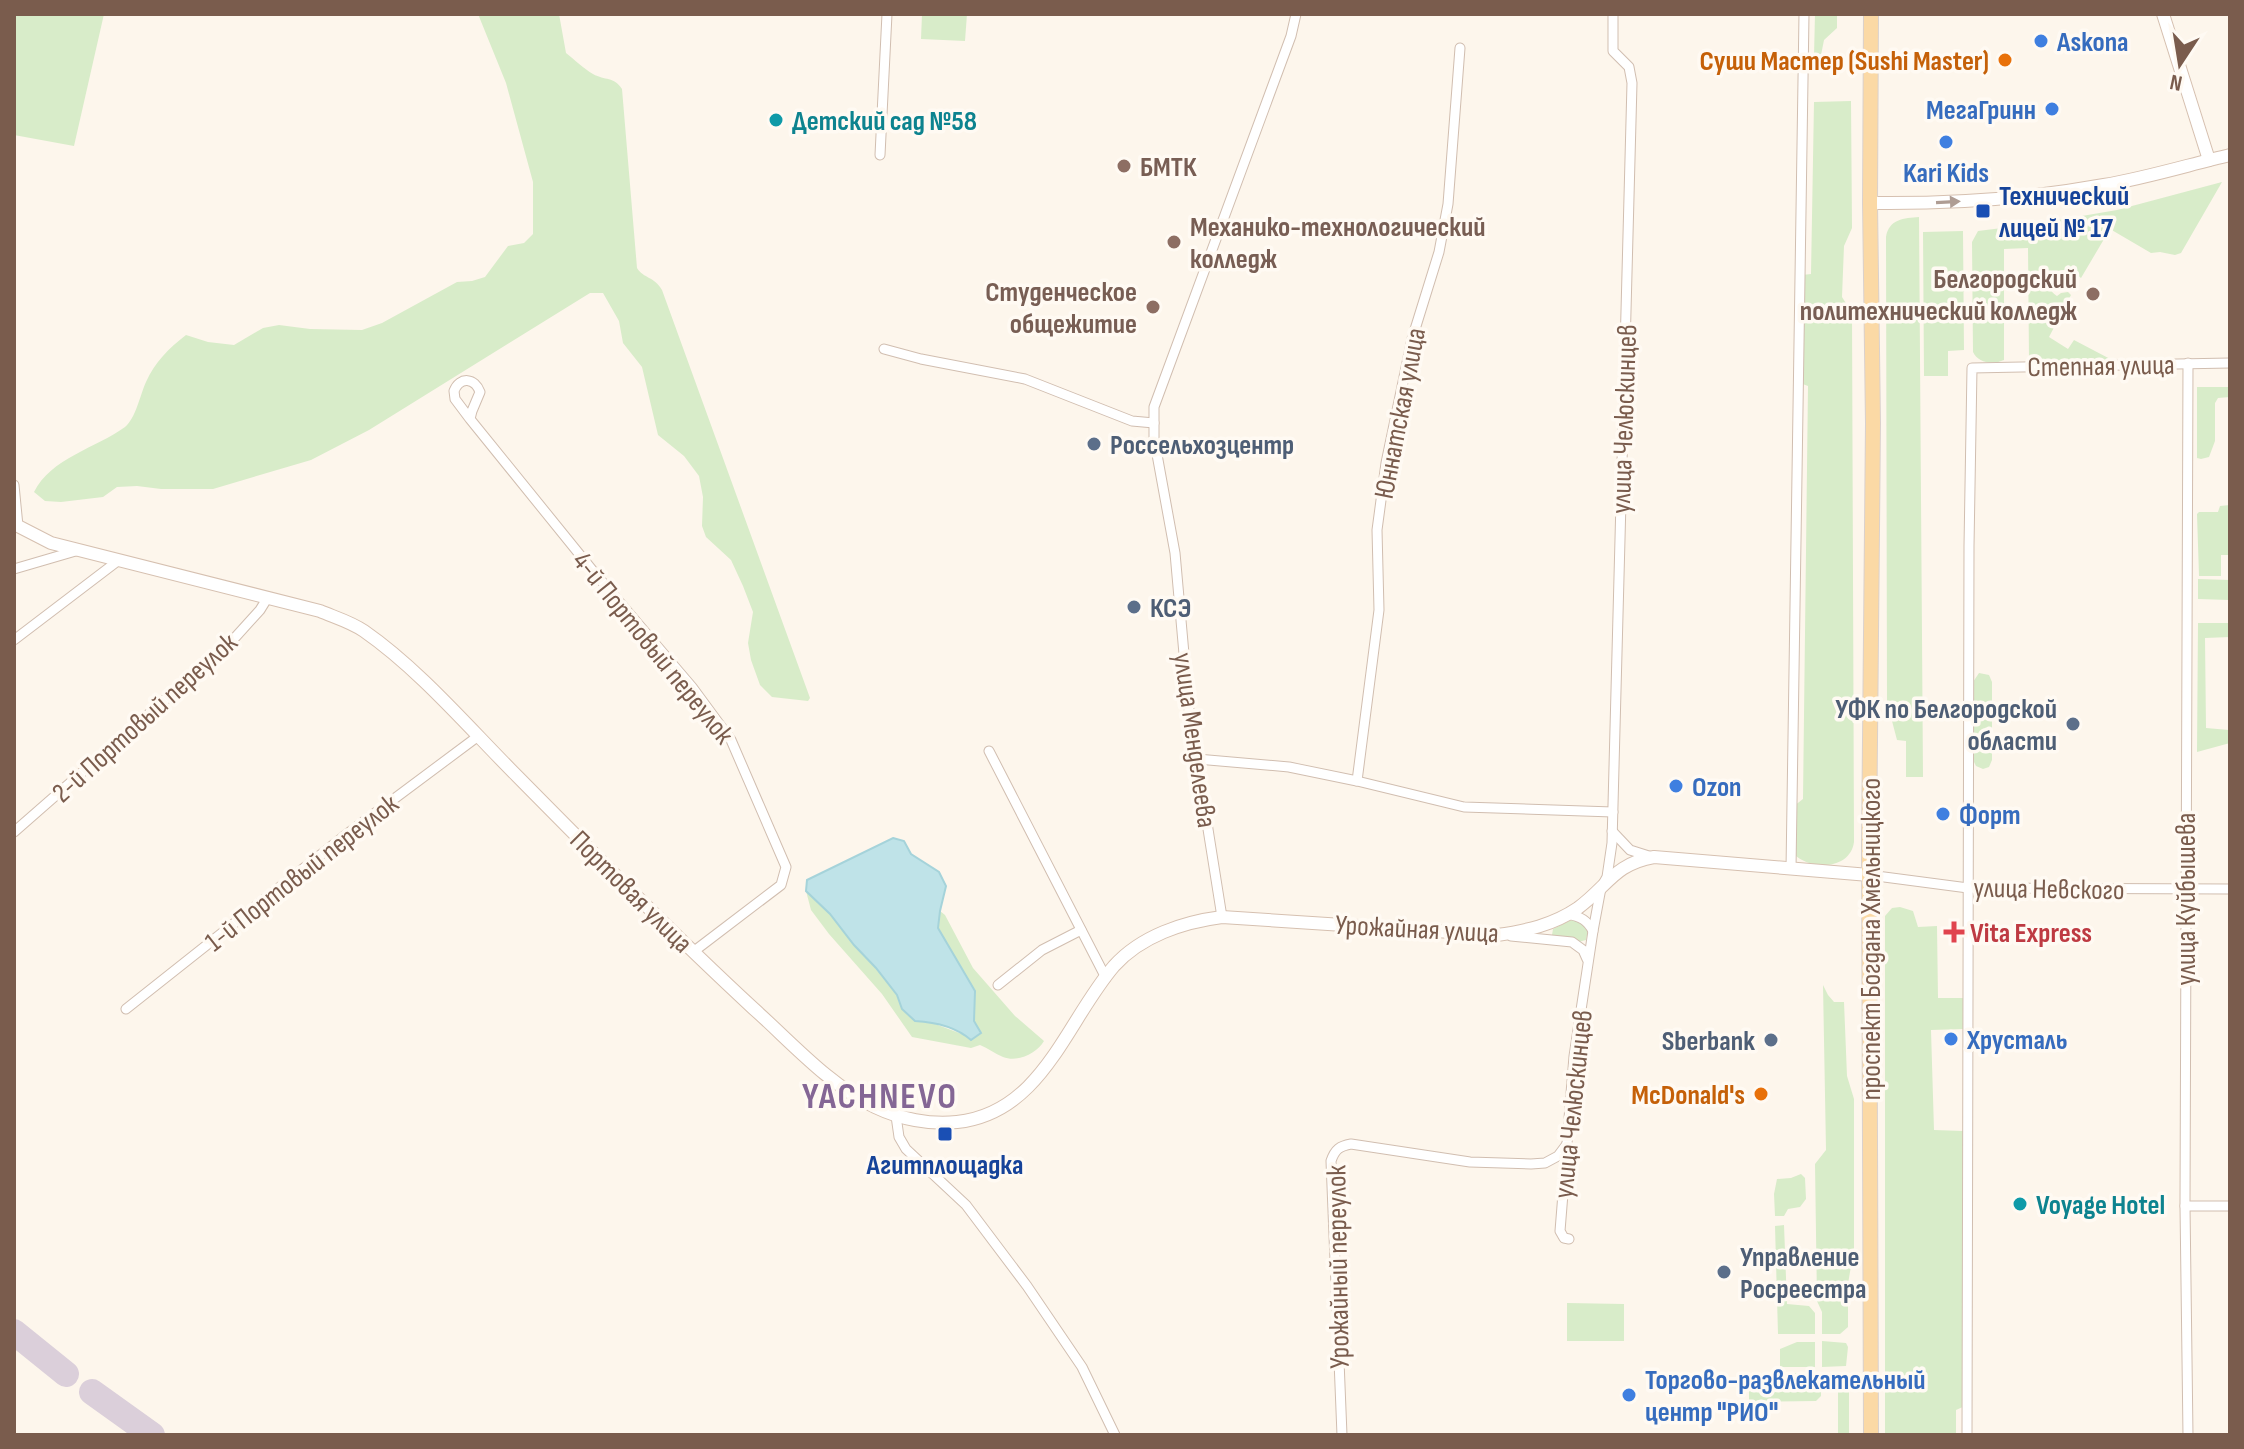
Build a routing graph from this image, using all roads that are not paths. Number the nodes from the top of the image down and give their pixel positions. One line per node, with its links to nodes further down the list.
1 (887, 14): 9 (street)
2 (1296, 14): 17 (street, улица Менделеева)
3 (1613, 14): 29 (street, улица Челюскинцев)
4 (1804, 14): 35 (street)
5 (1871, 14): 12 (main road, проспект Богдана Хмельницкого)
6 (1880, 14): 12 (main road, проспект Богдана Хмельницкого)
7 (2163, 14): 11 (street)
8 (1460, 48): 28 (street, Юннатская улица)
9 (880, 155)
10 (2230, 155): 11 (street)
11 (2209, 160): 12 (street, one-way to 11)
12 (1870, 203): 36 (main road, проспект Богдана Хмельницкого)
13 (884, 349): 17 (street)
14 (2188, 363): 15 (street, Степная улица); 38 (street, Степная улица); 39 (street, улица Куйбышева)
15 (2230, 363)
16 (470, 419): 46 (street, 4-й Портовый переулок)
17 (1154, 423): 27 (street, улица Менделеева)
18 (14, 485): 19 (street)
19 (16, 525): 20 (street, Портовая улица)
20 (79, 550): 21 (street, Портовая улица); 22 (street)
21 (119, 560): 23 (street, Портовая улица); 24 (street)
22 (14, 569)
23 (268, 597): 25 (street, Портовая улица); 31 (street, 2-й Портовый переулок)
24 (14, 640)
25 (477, 737): 46 (street, Портовая улица); 50 (street, 1-й Портовый переулок)
26 (989, 751): 43 (street)
27 (1197, 759): 28 (street); 42 (street, улица Менделеева)
28 (1357, 781): 29 (street)
29 (1613, 812): 30 (street, улица Челюскинцев)
30 (1612, 831): 32 (street, улица Челюскинцев); 33 (street)
31 (14, 832)
32 (1612, 843): 34 (street); 37 (street, улица Челюскинцев)
33 (1654, 857): 34 (street, Урожайная улица); 35 (street, Урожайная улица)
34 (1629, 863): 37 (street, Урожайная улица)
35 (1791, 869): 36 (street, Урожайная улица)
36 (1869, 875): 38 (street, улица Невского); 58 (main road, проспект Богдана Хмельницкого)
37 (1601, 888): 41 (street, Урожайная улица); 44 (street, улица Челюскинцев)
38 (1968, 888): 39 (street, улица Невского); 59 (street)
39 (2185, 889): 40 (street, улица Невского); 53 (street, улица Куйбышева)
40 (2230, 889)
41 (1568, 914): 44 (street); 45 (street, Урожайная улица)
42 (1222, 917): 45 (street, Урожайная улица); 48 (street, Урожайная улица)
43 (1081, 930): 48 (street); 49 (street)
44 (1593, 931): 47 (street, улица Челюскинцев)
45 (1497, 935): 47 (street)
46 (693, 952): 51 (street, Портовая улица)
47 (1587, 963): 52 (street, улица Челюскинцев)
48 (1106, 978): 51 (street, Урожайная улица)
49 (998, 985)
50 (126, 1009)
51 (896, 1116): 56 (street)
52 (1567, 1144): 55 (street, улица Челюскинцев); 57 (street, Урожайный переулок)
53 (2185, 1206): 54 (street); 60 (street, улица Куйбышева)
54 (2230, 1206)
55 (1569, 1239)
56 (1115, 1435)
57 (1342, 1435)
58 (1871, 1435)
59 (1967, 1435)
60 (2188, 1435)

